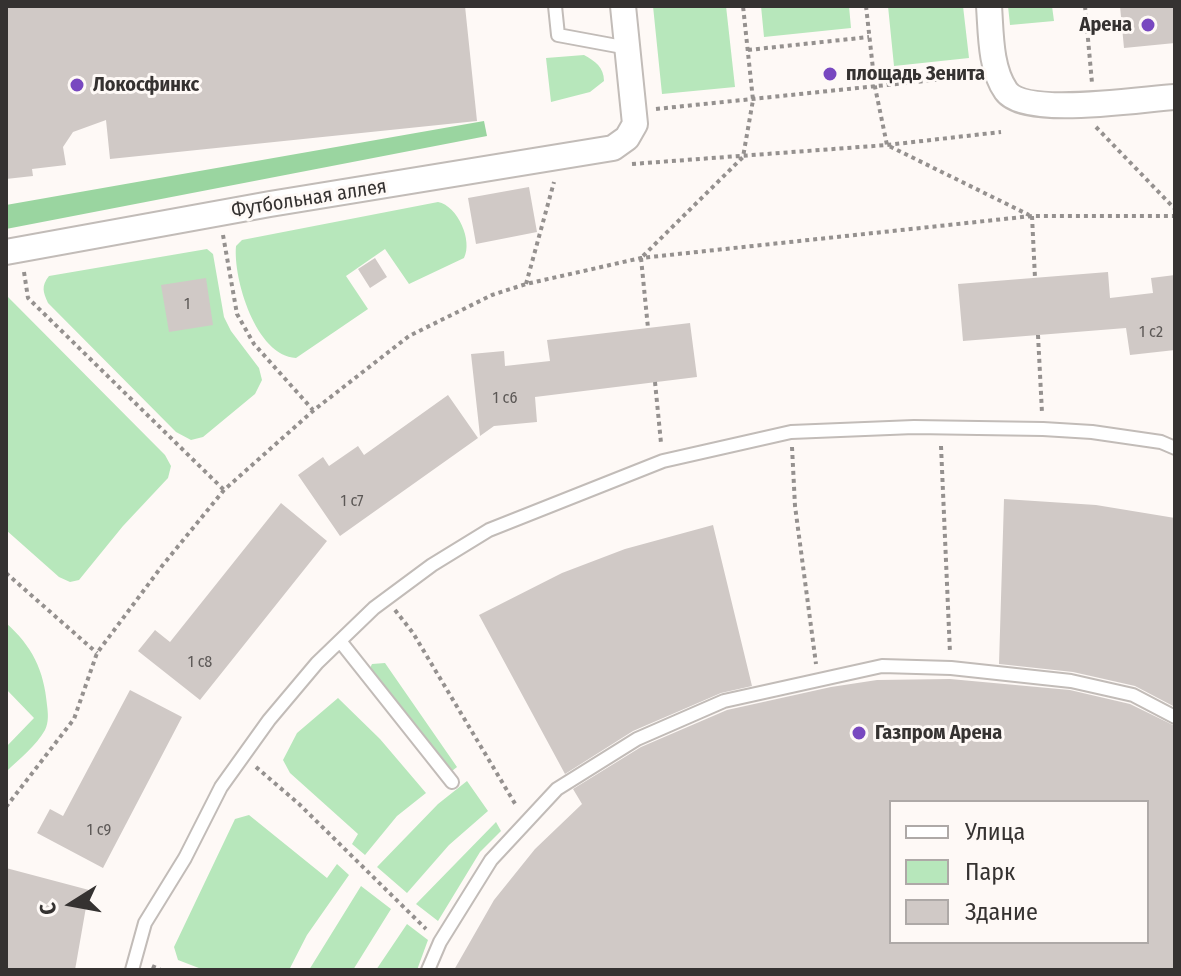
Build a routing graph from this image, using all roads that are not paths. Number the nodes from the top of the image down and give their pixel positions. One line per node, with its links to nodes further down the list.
1 (555, 6): 4 (lane)
2 (623, 6): 4 (street)
3 (989, 6): 5 (street)
4 (628, 48): 6 (street, Футбольная аллея)
5 (1175, 97)
6 (15, 260)
7 (1175, 448): 8 (lane)
8 (340, 641): 10 (lane); 11 (lane)
9 (1175, 717): 12 (lane)
10 (452, 782)
11 (132, 970)
12 (428, 970)

